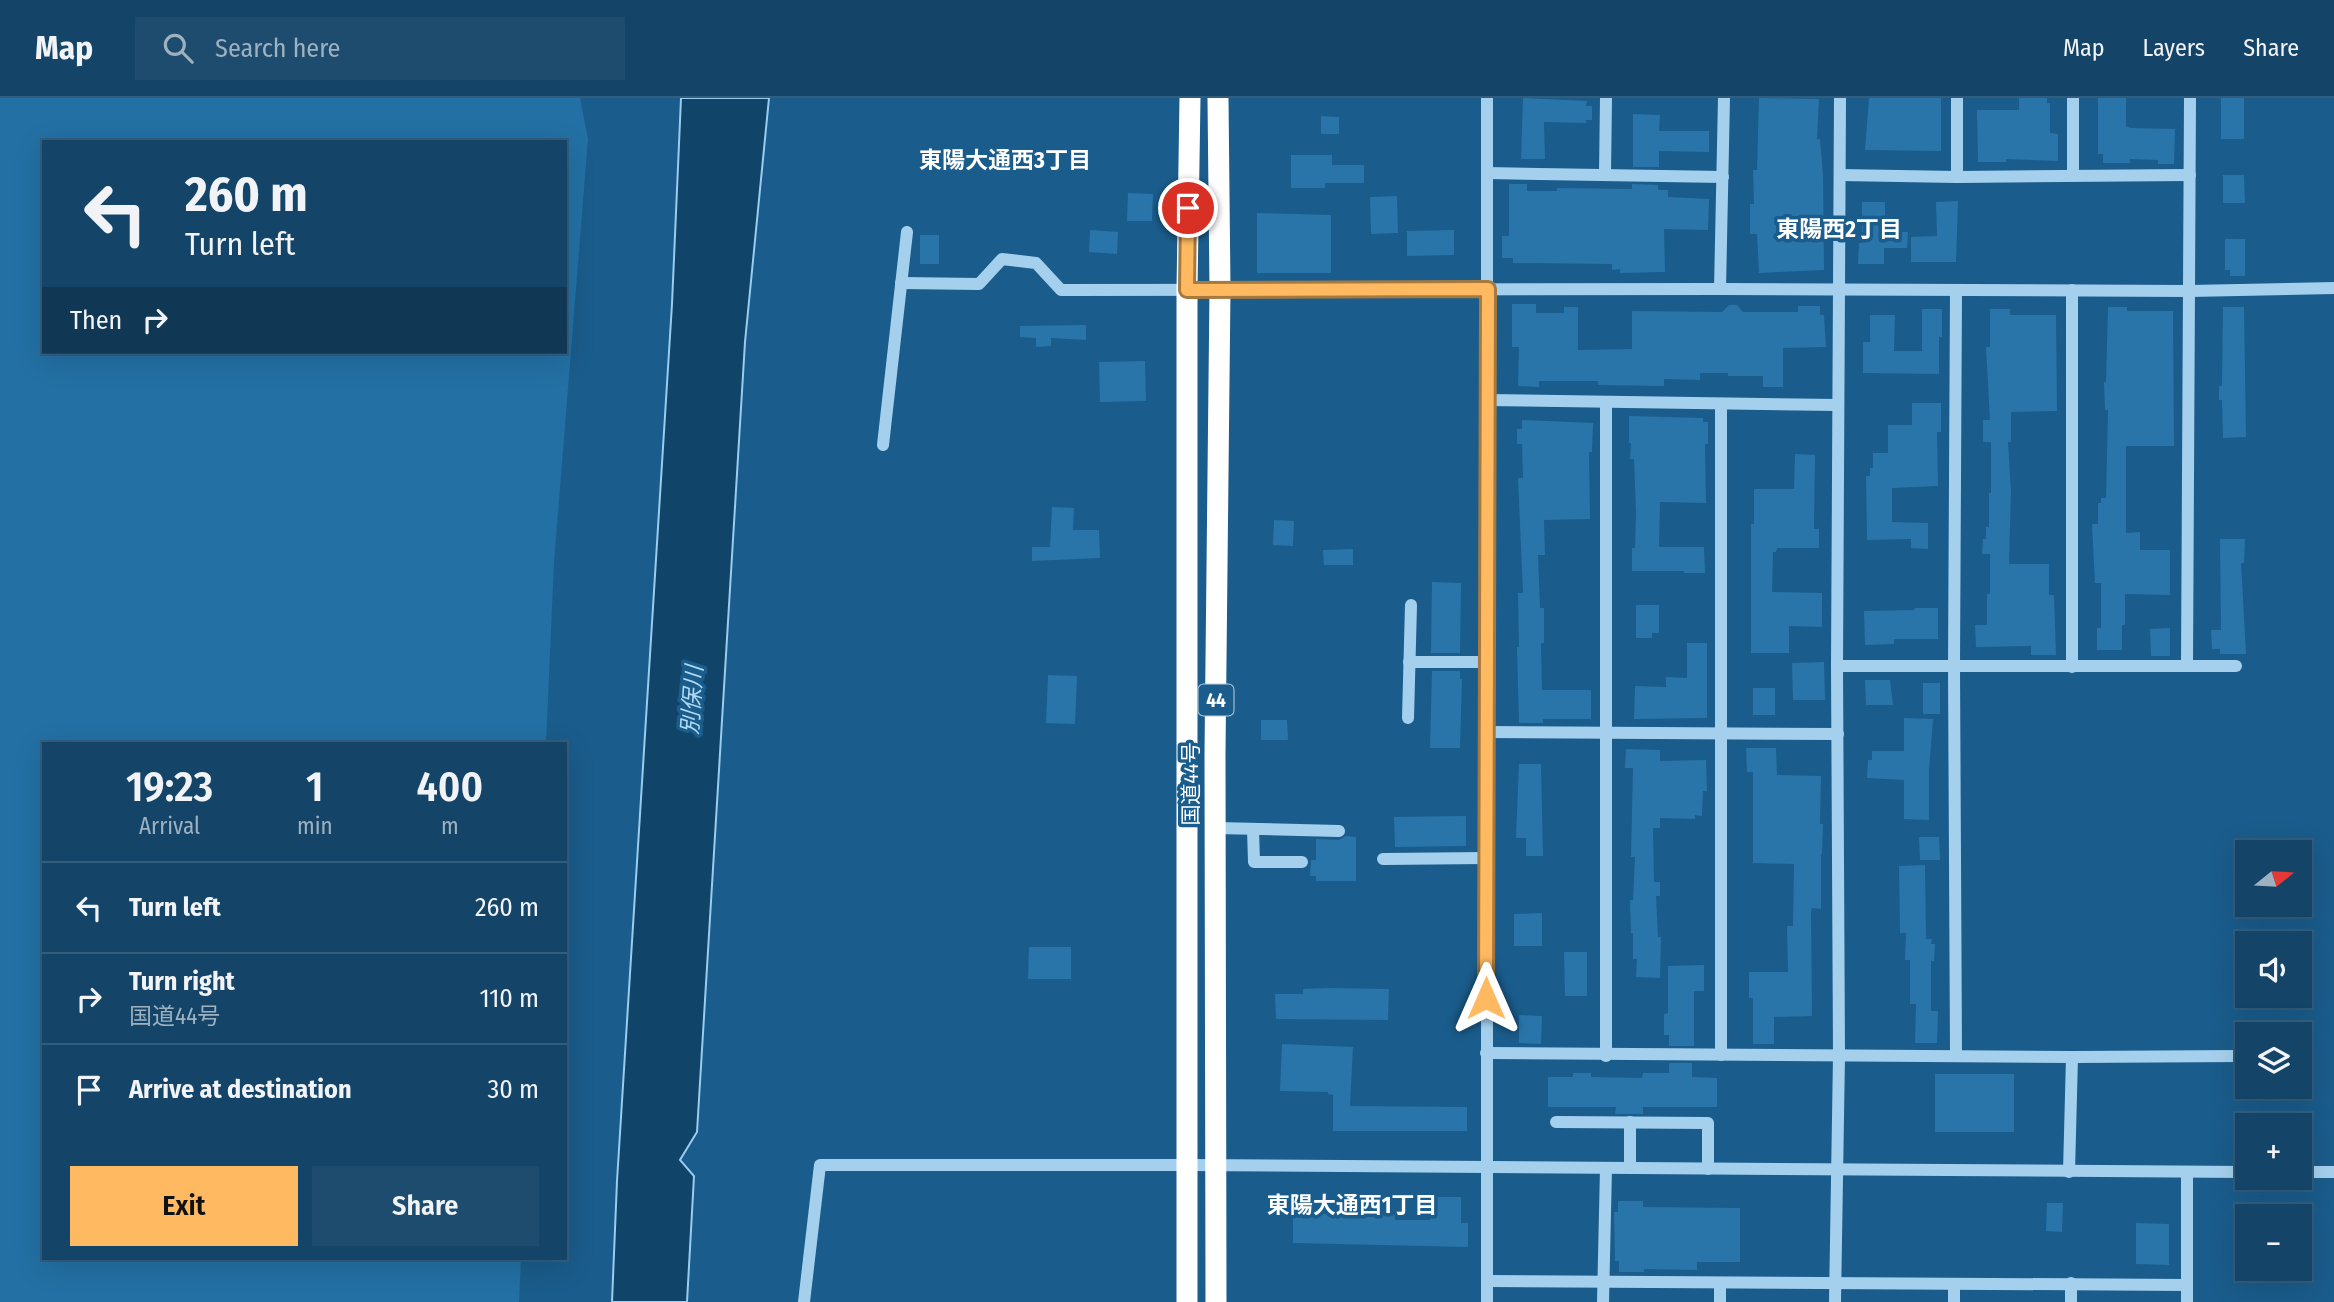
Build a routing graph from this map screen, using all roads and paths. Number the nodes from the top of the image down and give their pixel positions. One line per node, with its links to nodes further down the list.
1 (1189, 98): 23 (highway, 国道44号 / 44)
2 (1218, 98): 20 (highway, 国道44号 / 44)
3 (1488, 98): 10 (street)
4 (1606, 98): 11 (street)
5 (1724, 98): 15 (street)
6 (1840, 98): 13 (street)
7 (1957, 98): 16 (street)
8 (2073, 98): 12 (street)
9 (2190, 98): 14 (street)
10 (1487, 173): 11 (street); 21 (street)
11 (1605, 174): 15 (street)
12 (2073, 174): 14 (street); 16 (street)
13 (1840, 175): 16 (street); 24 (street)
14 (2190, 175): 27 (street)
15 (1723, 177): 22 (street)
16 (1957, 177)
17 (907, 232): 18 (street)
18 (901, 284): 23 (street); 32 (street)
19 (2334, 288): 27 (street)
20 (1220, 289): 21 (street); 23 (street); 46 (highway, 国道44号 / 44)
21 (1488, 289): 22 (street); 28 (street)
22 (1720, 289): 24 (street)
23 (1187, 290): 61 (highway, 国道44号 / 44)
24 (1840, 290): 26 (street); 31 (street)
25 (2072, 290): 26 (street); 27 (street); 40 (street)
26 (1956, 291): 36 (street)
27 (2190, 291): 38 (street)
28 (1488, 400): 29 (street); 35 (street)
29 (1606, 402): 30 (street); 44 (street)
30 (1721, 405): 31 (street); 43 (street)
31 (1838, 405): 37 (street)
32 (883, 445)
33 (1410, 606): 34 (street)
34 (1409, 662): 35 (street); 41 (street)
35 (1486, 662): 42 (street)
36 (1954, 665): 37 (street); 40 (street); 54 (street)
37 (1837, 666): 45 (street)
38 (2187, 666): 39 (street); 40 (street)
39 (2236, 666)
40 (2072, 667)
41 (1408, 718)
42 (1486, 732): 44 (street); 49 (street)
43 (1722, 732): 44 (street); 45 (street); 53 (street)
44 (1607, 733): 55 (street)
45 (1838, 734): 56 (street)
46 (1216, 828): 47 (street); 62 (highway, 国道44号 / 44)
47 (1254, 829): 48 (street); 51 (street)
48 (1339, 831)
49 (1486, 858): 50 (street); 52 (street)
50 (1383, 859)
51 (1302, 862)
52 (1486, 1053): 55 (street); 63 (street)
53 (1721, 1055): 55 (street); 56 (street)
54 (1956, 1055): 56 (street); 58 (street)
55 (1606, 1056)
56 (1839, 1056): 67 (street)
57 (2235, 1056): 58 (street)
58 (2072, 1057): 68 (street)
59 (1556, 1122): 60 (street)
60 (1630, 1122): 65 (street); 66 (street)
61 (1187, 1165): 62 (street); 80 (street); 81 (highway, 国道44号 / 44)
62 (1216, 1167): 63 (street); 82 (highway, 国道44号 / 44)
63 (1487, 1168): 64 (street); 73 (street)
64 (1606, 1168): 65 (street); 74 (street)
65 (1630, 1168): 66 (street)
66 (1708, 1169): 67 (street)
67 (1836, 1169): 68 (street); 77 (street)
68 (2069, 1172): 69 (street)
69 (2187, 1172): 70 (street); 79 (street)
70 (2235, 1172)
71 (2312, 1172): 72 (street)
72 (2334, 1172)
73 (1487, 1280): 74 (street); 83 (street)
74 (1603, 1282): 75 (street); 84 (street)
75 (1720, 1283): 77 (street); 85 (street)
76 (2071, 1283): 78 (street); 79 (street); 88 (street)
77 (1835, 1284): 78 (street); 86 (street)
78 (1954, 1284): 87 (street)
79 (2187, 1285): 89 (street)
80 (804, 1302)
81 (1187, 1302)
82 (1216, 1302)
83 (1487, 1302)
84 (1603, 1302)
85 (1720, 1302)
86 (1835, 1302)
87 (1954, 1302)
88 (2071, 1302)
89 (2187, 1302)

